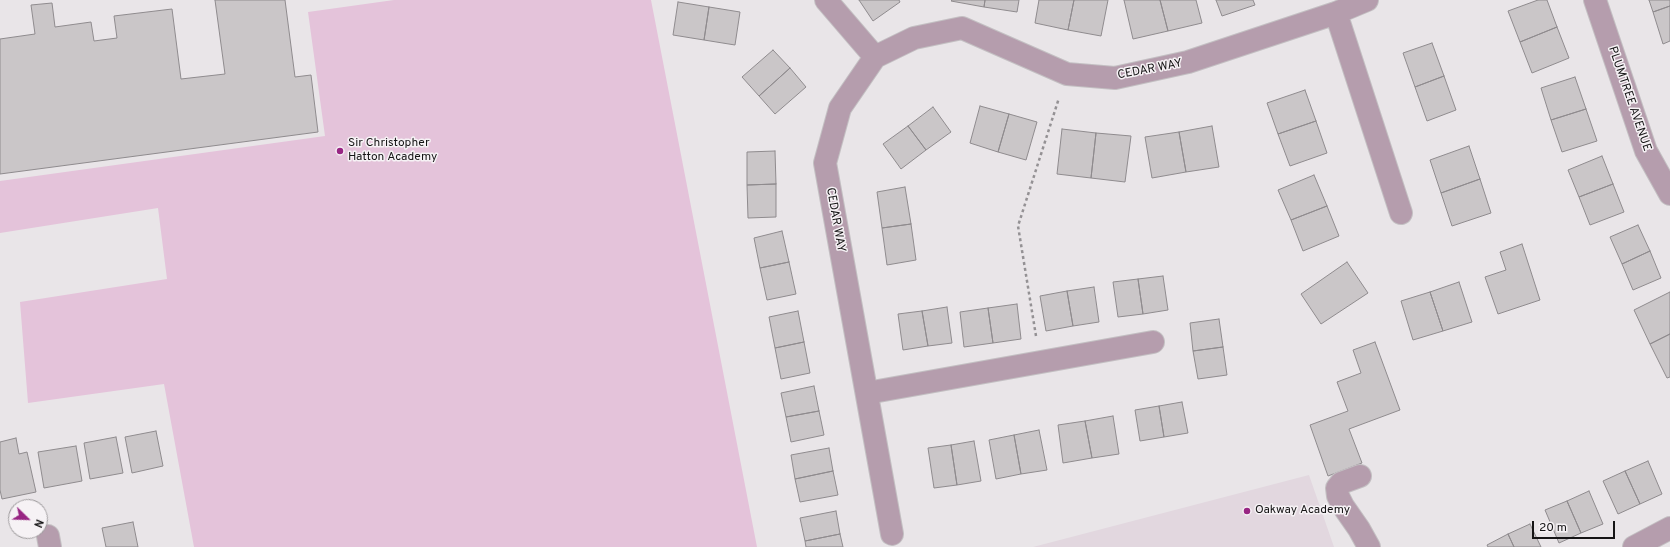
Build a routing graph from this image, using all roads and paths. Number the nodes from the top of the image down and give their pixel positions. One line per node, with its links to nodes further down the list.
1 (826, 0): 5 (street)
2 (1367, 0): 4 (street, CEDAR WAY)
3 (1595, 0): 7 (street, PLUMTREE AVENUE)
4 (1336, 13): 6 (street, CEDAR WAY); 8 (street)
5 (875, 57): 6 (street, CEDAR WAY); 11 (street, CEDAR WAY)
6 (1067, 74): 10 (path)
7 (1670, 194)
8 (1401, 213)
9 (1153, 342): 10 (street)
10 (1040, 362): 11 (street)
11 (867, 393): 14 (street, CEDAR WAY)
12 (1360, 476): 15 (street)
13 (1670, 528): 16 (street)
14 (892, 534)
15 (1369, 547)
16 (1634, 547)

